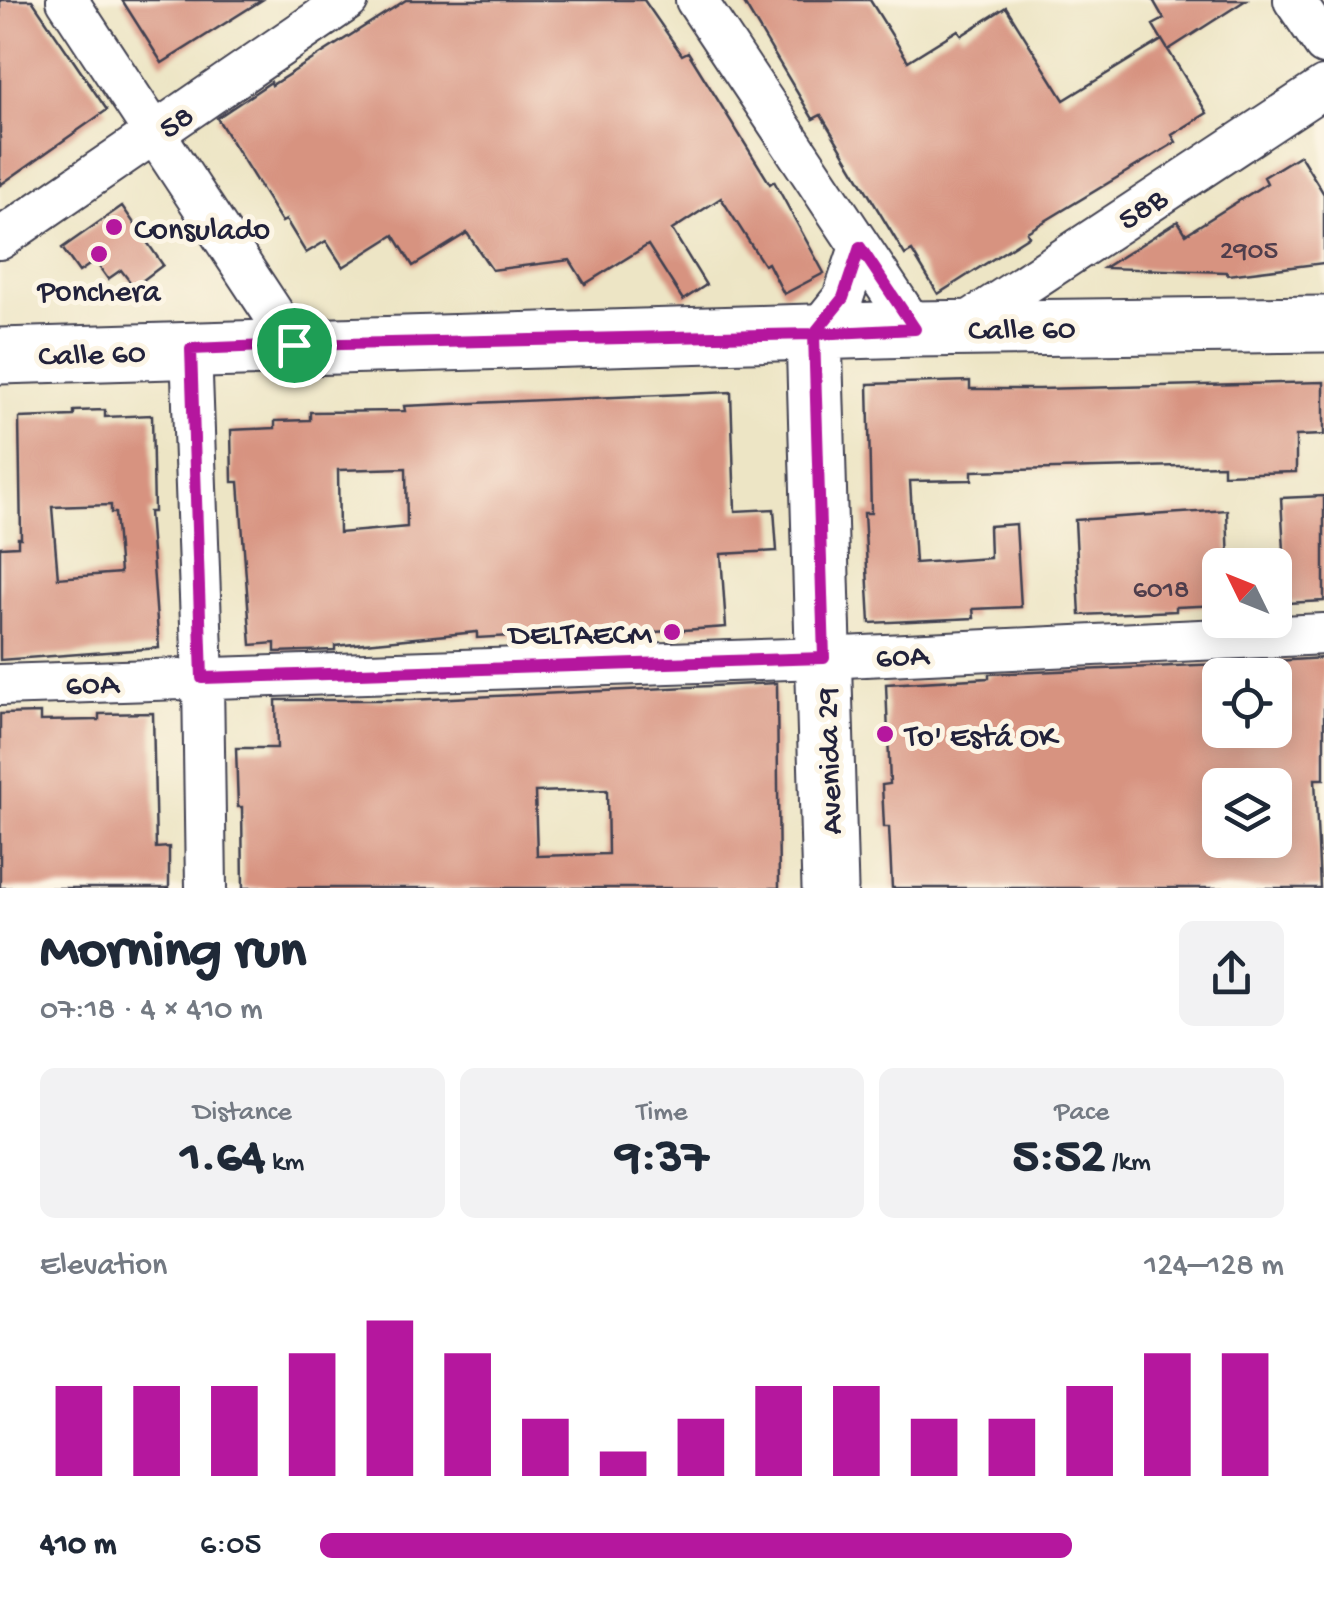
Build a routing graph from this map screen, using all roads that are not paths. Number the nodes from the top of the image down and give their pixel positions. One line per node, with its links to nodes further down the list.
1 (66, 0): 7 (street)
2 (348, 0): 7 (street, 58)
3 (696, 0): 9 (street)
4 (1294, 0): 5 (street)
5 (1324, 44)
6 (1324, 87): 11 (street, 58B)
7 (155, 134): 8 (street, 58); 13 (street)
8 (0, 239)
9 (860, 247): 11 (street); 12 (street)
10 (1324, 324): 11 (street, Calle 60)
11 (937, 329): 12 (street, Calle 60)
12 (814, 334): 13 (street, Calle 60); 17 (street, Avenida 29)
13 (294, 345): 14 (street, Calle 60)
14 (191, 349): 15 (street, Calle 60); 18 (street)
15 (0, 356)
16 (1324, 634): 17 (street, 60A)
17 (824, 658): 18 (street, 60A); 21 (street, Avenida 29)
18 (202, 678): 19 (street, 60A); 20 (street)
19 (0, 684)
20 (206, 888)
21 (830, 888)

